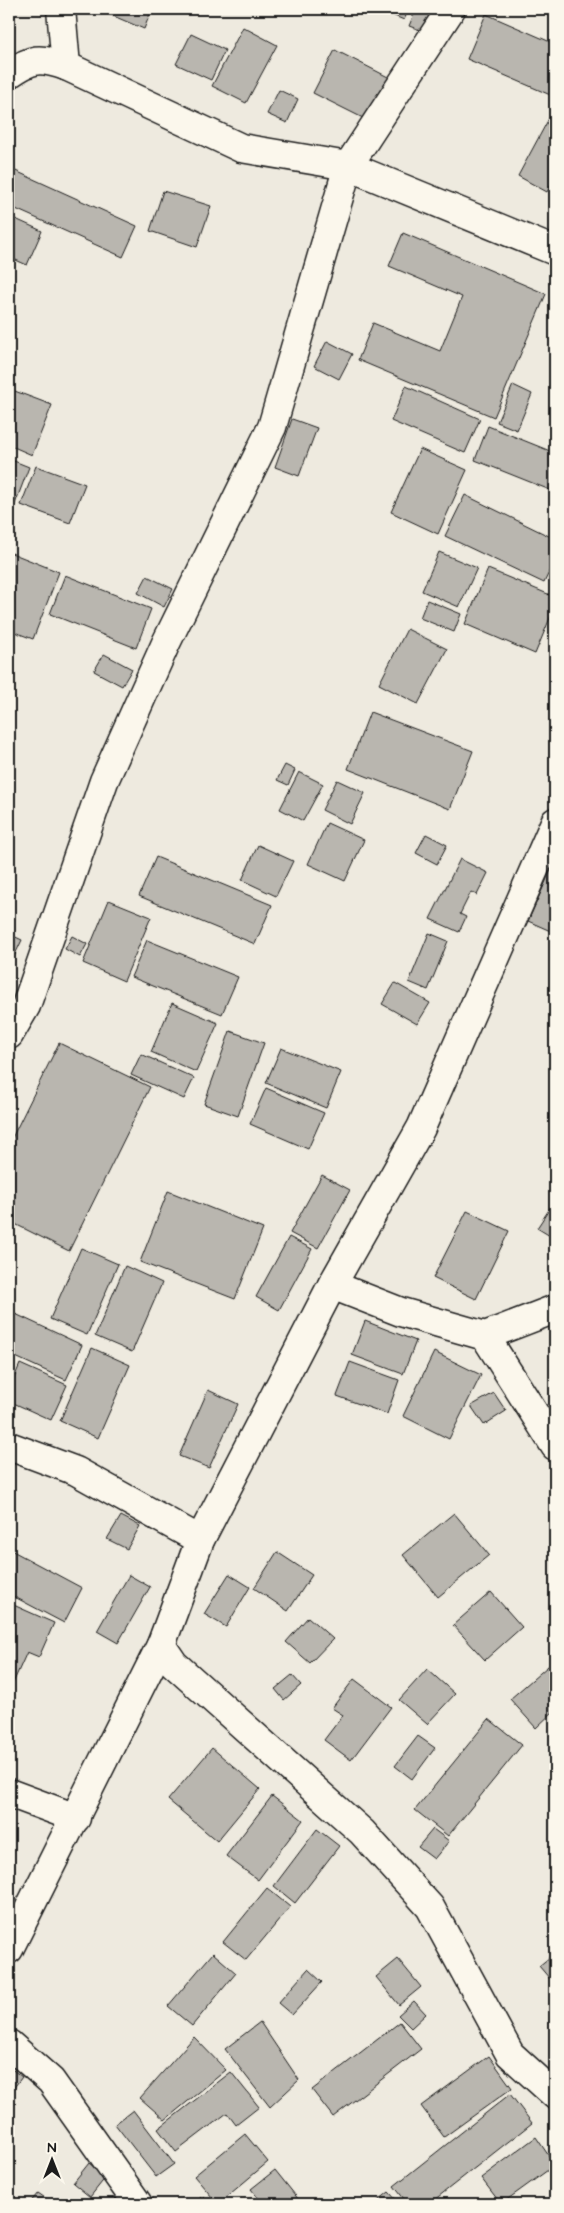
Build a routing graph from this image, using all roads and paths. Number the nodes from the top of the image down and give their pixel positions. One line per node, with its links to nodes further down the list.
1 (61, 9): 3 (street)
2 (450, 9): 5 (street)
3 (66, 66): 4 (street); 5 (street)
4 (9, 74)
5 (348, 166): 6 (street); 8 (street)
6 (555, 251)
7 (555, 822): 9 (street)
8 (9, 1035)
9 (332, 1285): 11 (street); 14 (street)
10 (555, 1309): 11 (street)
11 (485, 1336): 13 (street)
12 (9, 1446): 14 (street)
13 (555, 1446)
14 (200, 1540): 15 (street)
15 (161, 1645): 17 (street); 20 (street)
16 (9, 1793): 17 (street)
17 (76, 1818): 18 (street)
18 (9, 1949)
19 (9, 2044): 21 (street)
20 (555, 2095)
21 (138, 2204)

